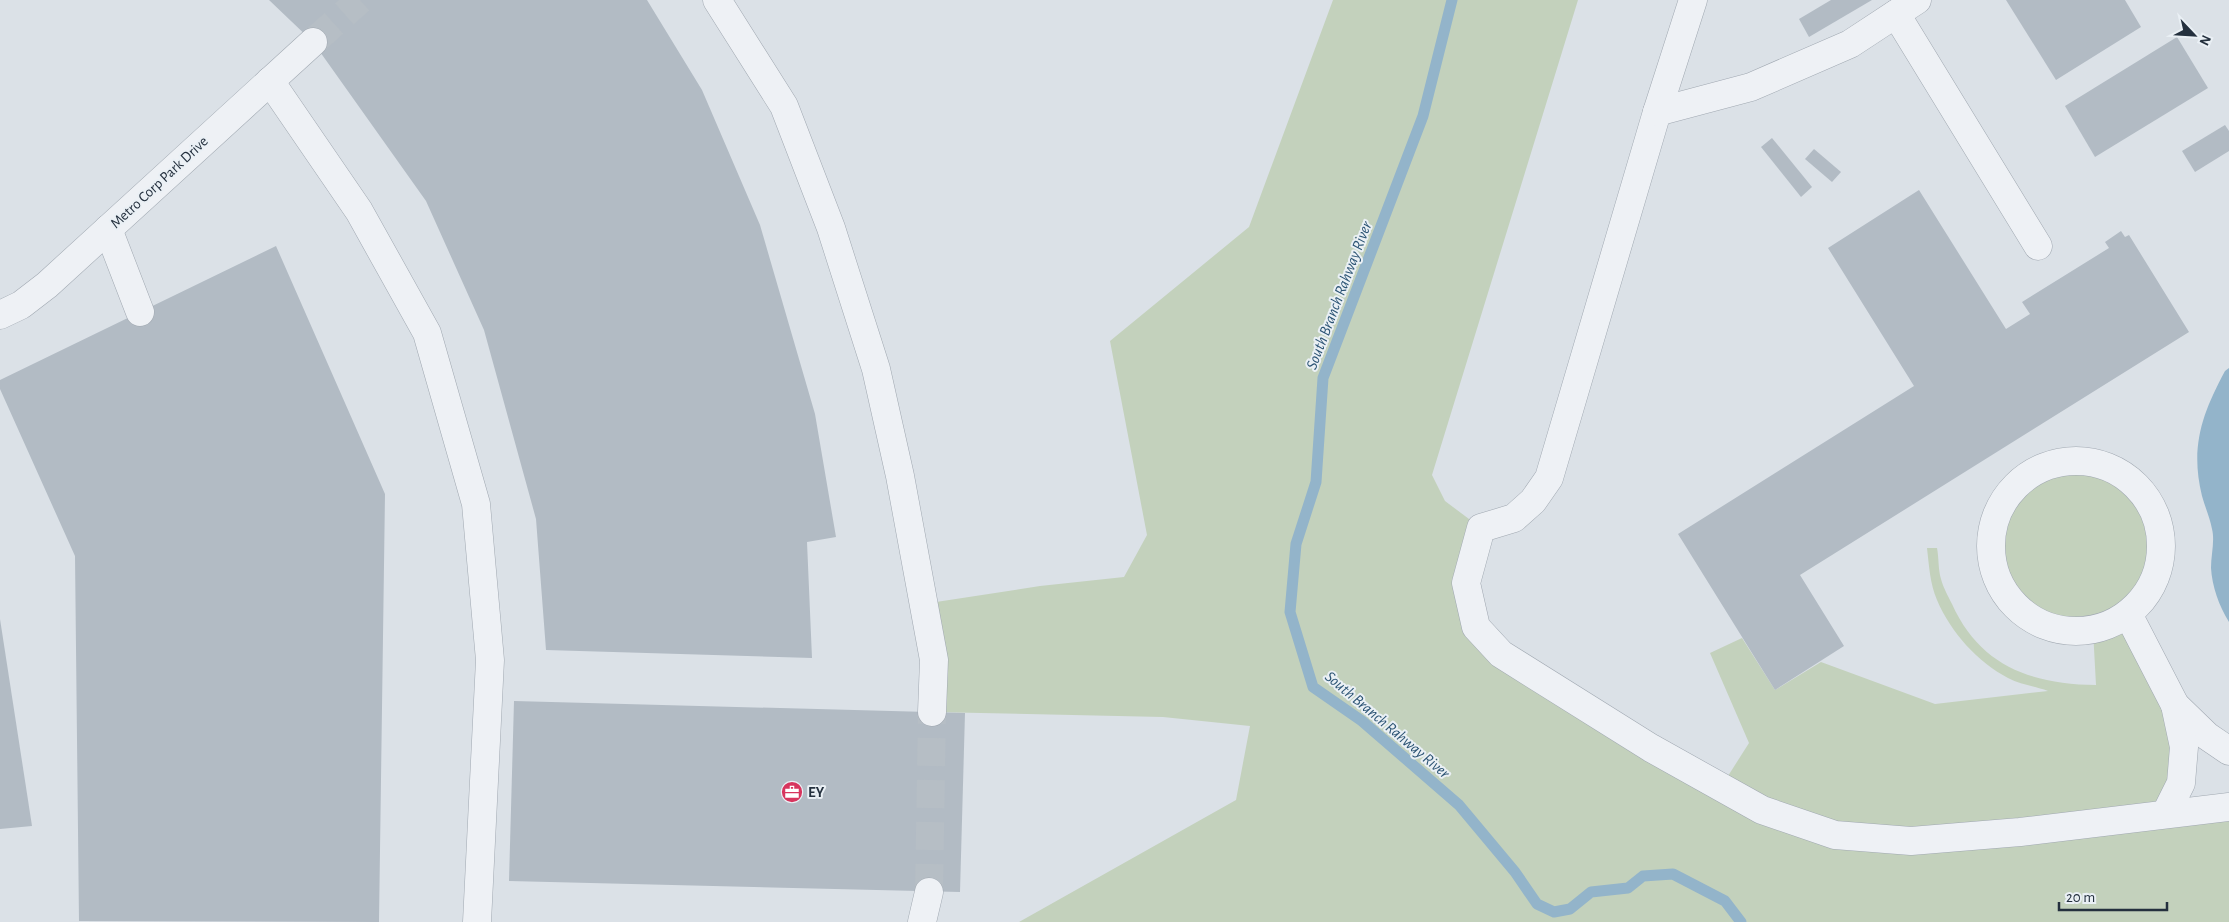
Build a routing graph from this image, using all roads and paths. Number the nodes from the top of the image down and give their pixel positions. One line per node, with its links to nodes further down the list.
1 (717, 0): 13 (lane)
2 (1693, 0): 6 (lane)
3 (1906, 7): 6 (lane); 8 (lane)
4 (313, 42): 5 (lane, Metro Corp Park Drive)
5 (270, 81): 7 (lane, Metro Corp Park Drive); 18 (lane)
6 (1657, 112): 16 (lane)
7 (108, 229): 9 (lane); 10 (lane, Metro Corp Park Drive)
8 (2038, 246)
9 (140, 312)
10 (0, 315)
11 (2128, 614): 11 (lane); 12 (lane)
12 (2175, 705): 14 (lane); 16 (lane)
13 (932, 712)
14 (2229, 751)
15 (2229, 807): 16 (lane)
16 (2166, 813)
17 (929, 892): 19 (lane)
18 (477, 922)
19 (922, 922)

